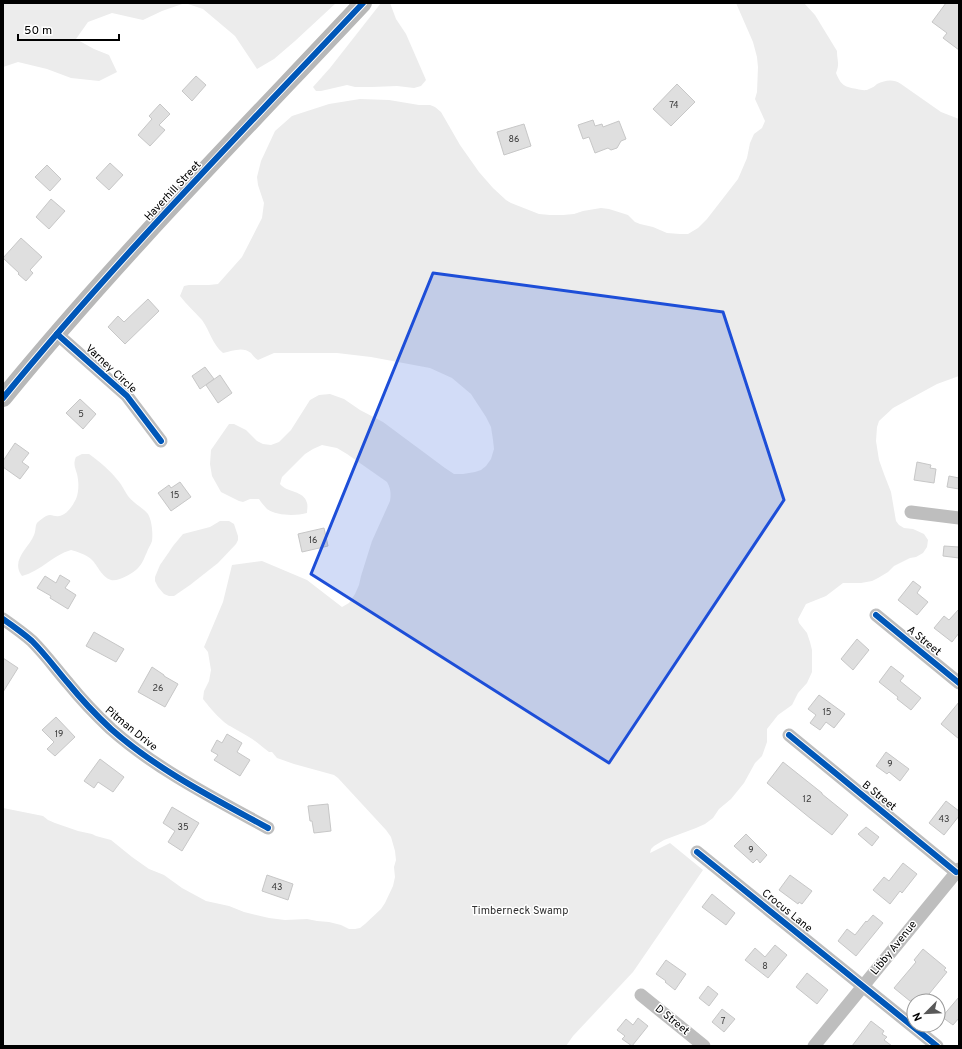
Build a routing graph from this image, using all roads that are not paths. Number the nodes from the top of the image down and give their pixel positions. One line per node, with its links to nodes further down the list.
1 (363, 3): 2 (street, Haverhill Street)
2 (57, 334): 3 (street, Haverhill Street); 4 (street, Varney Circle)
3 (3, 398)
4 (161, 441)
5 (911, 512): 6 (street)
6 (959, 518)
7 (876, 615): 9 (street, A Street)
8 (3, 619): 11 (street, Pitman Drive)
9 (959, 682)
10 (789, 735): 13 (street, B Street)
11 (268, 828)
12 (697, 852): 14 (street, Crocus Lane)
13 (958, 870): 14 (street, Libby Avenue)
14 (863, 986): 17 (street, Libby Avenue); 18 (street, Crocus Lane)
15 (641, 995): 16 (street, D Street)
16 (704, 1046)
17 (814, 1046)
18 (937, 1046)

